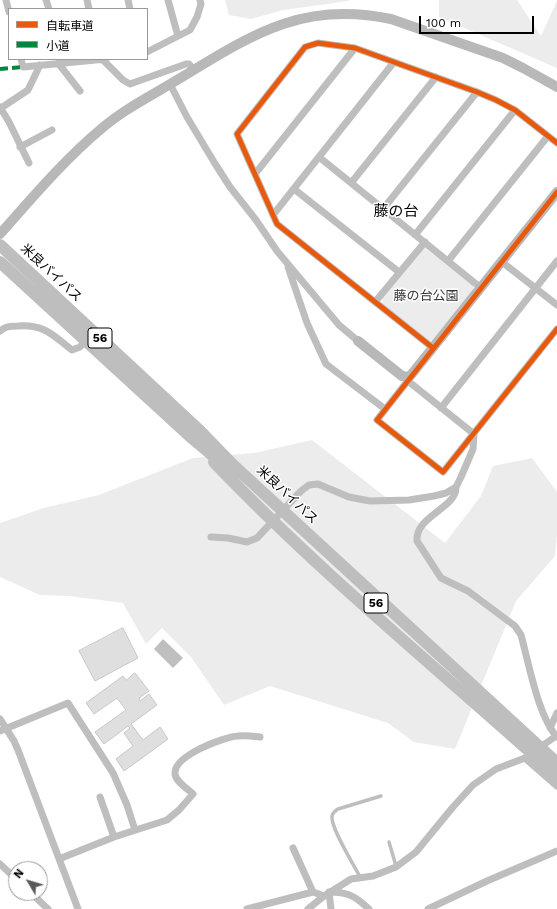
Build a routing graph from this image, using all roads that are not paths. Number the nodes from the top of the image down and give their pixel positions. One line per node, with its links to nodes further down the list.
1 (168, 0): 3 (street)
2 (200, 0): 3 (street)
3 (178, 36): 5 (street)
4 (355, 48): 10 (street); 26 (street); 26 (street)
5 (148, 51)
6 (21, 60): 11 (street)
7 (81, 60): 9 (street)
8 (103, 60): 12 (street)
9 (60, 61): 11 (street); 16 (street)
10 (394, 62): 13 (street); 24 (street)
11 (40, 65): 18 (street)
12 (194, 70): 14 (street); 15 (street)
13 (436, 77): 17 (street); 27 (street)
14 (170, 84): 32 (street); 40 (street)
15 (557, 88)
16 (80, 90)
17 (477, 92): 19 (street); 30 (street)
18 (0, 108): 23 (street)
19 (515, 110): 21 (street); 33 (street)
20 (52, 130): 23 (street)
21 (548, 136): 22 (street); 36 (street)
22 (557, 143)
23 (20, 147): 25 (street)
24 (319, 157): 27 (street); 28 (street)
25 (29, 163)
26 (255, 174): 31 (street)
27 (351, 183): 30 (street)
28 (294, 189): 31 (street); 41 (street)
29 (557, 192): 39 (street)
30 (383, 209): 33 (street)
31 (273, 215): 44 (street)
32 (0, 234)
33 (415, 235): 34 (street)
34 (425, 242): 36 (street); 41 (street)
35 (0, 245): 48 (main road, 米良バイパス / 56)
36 (448, 261): 42 (street)
37 (557, 261): 43 (street)
38 (0, 262): 48 (main road, 米良バイパス / 56)
39 (502, 262): 42 (street); 43 (street)
40 (287, 263): 49 (street); 54 (street)
41 (399, 272): 44 (street)
42 (481, 288): 50 (street)
43 (536, 289): 45 (street); 53 (street)
44 (375, 302): 50 (street)
45 (557, 305)
46 (557, 329): 55 (street)
47 (0, 331): 48 (street)
48 (89, 335): 56 (main road, 米良バイパス / 56)
49 (358, 341): 51 (street)
50 (433, 348): 51 (street)
51 (415, 371): 52 (street)
52 (408, 381): 53 (street); 54 (street)
53 (441, 408): 55 (street)
54 (385, 409): 55 (street)
55 (474, 434): 57 (street)
56 (197, 435): 65 (main road); 67 (main road, 米良バイパス / 56); 68 (main road, 米良バイパス / 56); 69 (main road)
57 (456, 487): 58 (street); 61 (street)
58 (211, 536)
59 (557, 713): 61 (street)
60 (0, 720): 62 (street)
61 (550, 728): 64 (street)
62 (3, 730): 73 (street); 78 (street)
63 (260, 737): 73 (street)
64 (556, 737): 66 (street)
65 (557, 754)
66 (525, 758): 70 (street); 80 (street)
67 (557, 763)
68 (557, 770)
69 (557, 776)
70 (557, 786)
71 (381, 796): 82 (lane)
72 (100, 798): 74 (street)
73 (135, 830): 74 (street)
74 (114, 837): 78 (street)
75 (389, 842): 80 (lane)
76 (293, 848): 83 (street)
77 (557, 851): 92 (street)
78 (59, 859): 87 (street)
79 (0, 864): 81 (street)
80 (396, 867): 82 (street)
81 (8, 872)
82 (360, 877): 84 (street)
83 (313, 892): 84 (street); 88 (street)
84 (327, 894): 89 (street); 90 (street); 91 (street)
85 (40, 901): 86 (street)
86 (48, 909)
87 (78, 909)
88 (247, 909)
89 (308, 909)
90 (331, 909)
91 (369, 909)
92 (428, 909)

